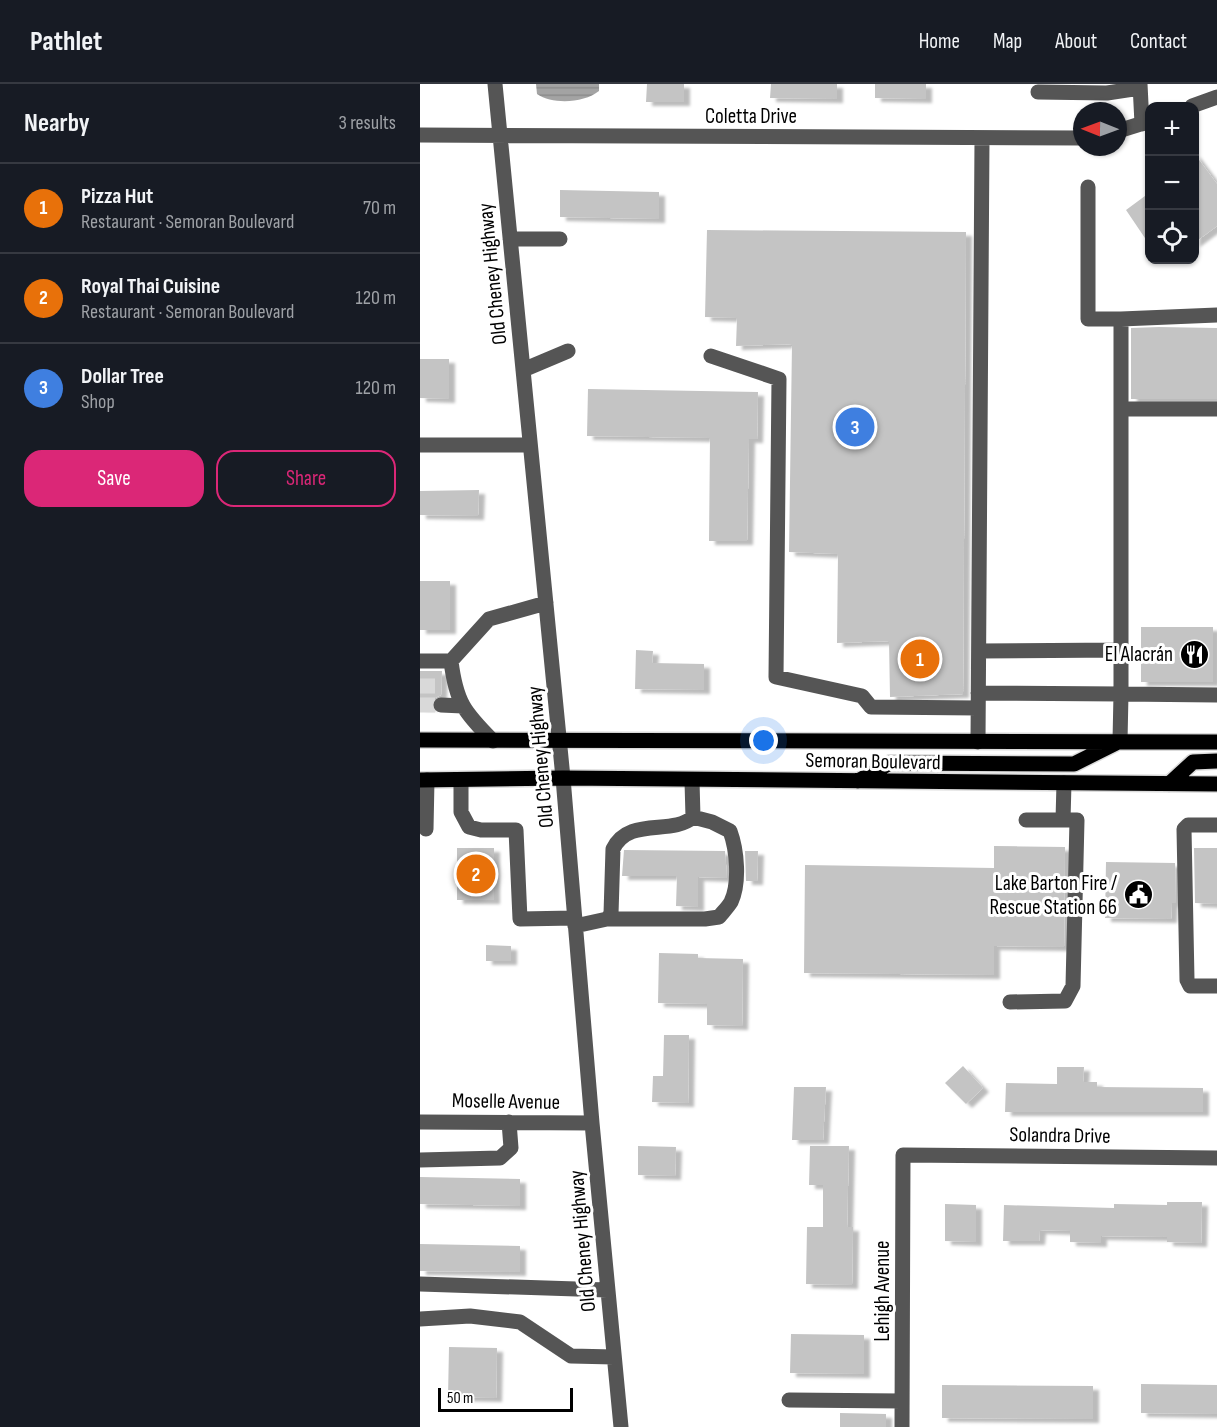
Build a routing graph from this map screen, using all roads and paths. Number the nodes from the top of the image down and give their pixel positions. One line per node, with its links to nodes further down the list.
1 (495, 84): 10 (street, Old Cheney Highway)
2 (1140, 86): 3 (street); 6 (street)
3 (1038, 92)
4 (1217, 97): 5 (street)
5 (1199, 103)
6 (1145, 116)
7 (1145, 122): 8 (street)
8 (1127, 128)
9 (420, 135): 10 (street, Coletta Drive)
10 (499, 135): 12 (street, Coletta Drive); 14 (street, Old Cheney Highway)
11 (1073, 138): 12 (street, Coletta Drive)
12 (982, 139): 27 (street)
13 (1088, 187): 17 (street)
14 (510, 239): 15 (street); 20 (street, Old Cheney Highway)
15 (560, 239)
16 (1217, 315): 17 (street)
17 (1121, 319): 21 (street)
18 (568, 351): 20 (street)
19 (711, 356): 32 (street)
20 (523, 370): 24 (street, Old Cheney Highway)
21 (1121, 409): 22 (street); 26 (street)
22 (1217, 409)
23 (420, 444): 24 (street)
24 (530, 445): 25 (street, Old Cheney Highway)
25 (546, 603): 29 (street); 38 (street, Old Cheney Highway)
26 (1121, 650): 27 (street); 30 (street)
27 (979, 651): 32 (street)
28 (420, 661): 29 (street)
29 (451, 661): 34 (street)
30 (1121, 694): 31 (street); 32 (street); 37 (street)
31 (1217, 695)
32 (978, 701): 39 (street)
33 (441, 705): 34 (street)
34 (463, 706): 36 (street)
35 (420, 740): 36 (main road, Semoran Boulevard)
36 (493, 741): 38 (main road, Semoran Boulevard)
37 (1120, 741): 39 (main road, Semoran Boulevard); 40 (main road, Semoran Boulevard); 46 (main road)
38 (560, 742): 39 (main road, Semoran Boulevard); 42 (street, Old Cheney Highway)
39 (978, 742)
40 (1217, 742)
41 (1217, 761): 48 (main road)
42 (563, 778): 44 (main road, Semoran Boulevard); 45 (main road, Semoran Boulevard); 56 (street, Old Cheney Highway)
43 (424, 780): 44 (main road, Semoran Boulevard); 54 (street)
44 (461, 780): 56 (street)
45 (692, 781): 46 (main road, Semoran Boulevard); 50 (street)
46 (856, 782): 47 (main road, Semoran Boulevard)
47 (1064, 783): 48 (main road, Semoran Boulevard); 52 (street)
48 (1169, 784): 49 (main road, Semoran Boulevard)
49 (1217, 784)
50 (693, 817): 55 (street); 55 (street)
51 (1026, 820): 52 (street)
52 (1063, 820): 58 (street)
53 (1217, 825): 57 (street)
54 (426, 829)
55 (607, 919): 56 (street)
56 (575, 922): 61 (street, Old Cheney Highway)
57 (1217, 986)
58 (1010, 1002)
59 (420, 1122): 60 (street, Moselle Avenue)
60 (509, 1122): 61 (street, Moselle Avenue); 64 (street)
61 (592, 1123): 66 (street, Old Cheney Highway)
62 (903, 1155): 63 (street, Solandra Drive); 70 (street, Lehigh Avenue)
63 (1217, 1158)
64 (420, 1160)
65 (420, 1284): 66 (street)
66 (607, 1290): 68 (street, Old Cheney Highway)
67 (420, 1319): 68 (street)
68 (614, 1357): 71 (street, Old Cheney Highway)
69 (789, 1400): 70 (street)
70 (902, 1401): 72 (street, Lehigh Avenue)
71 (621, 1427)
72 (902, 1427)

